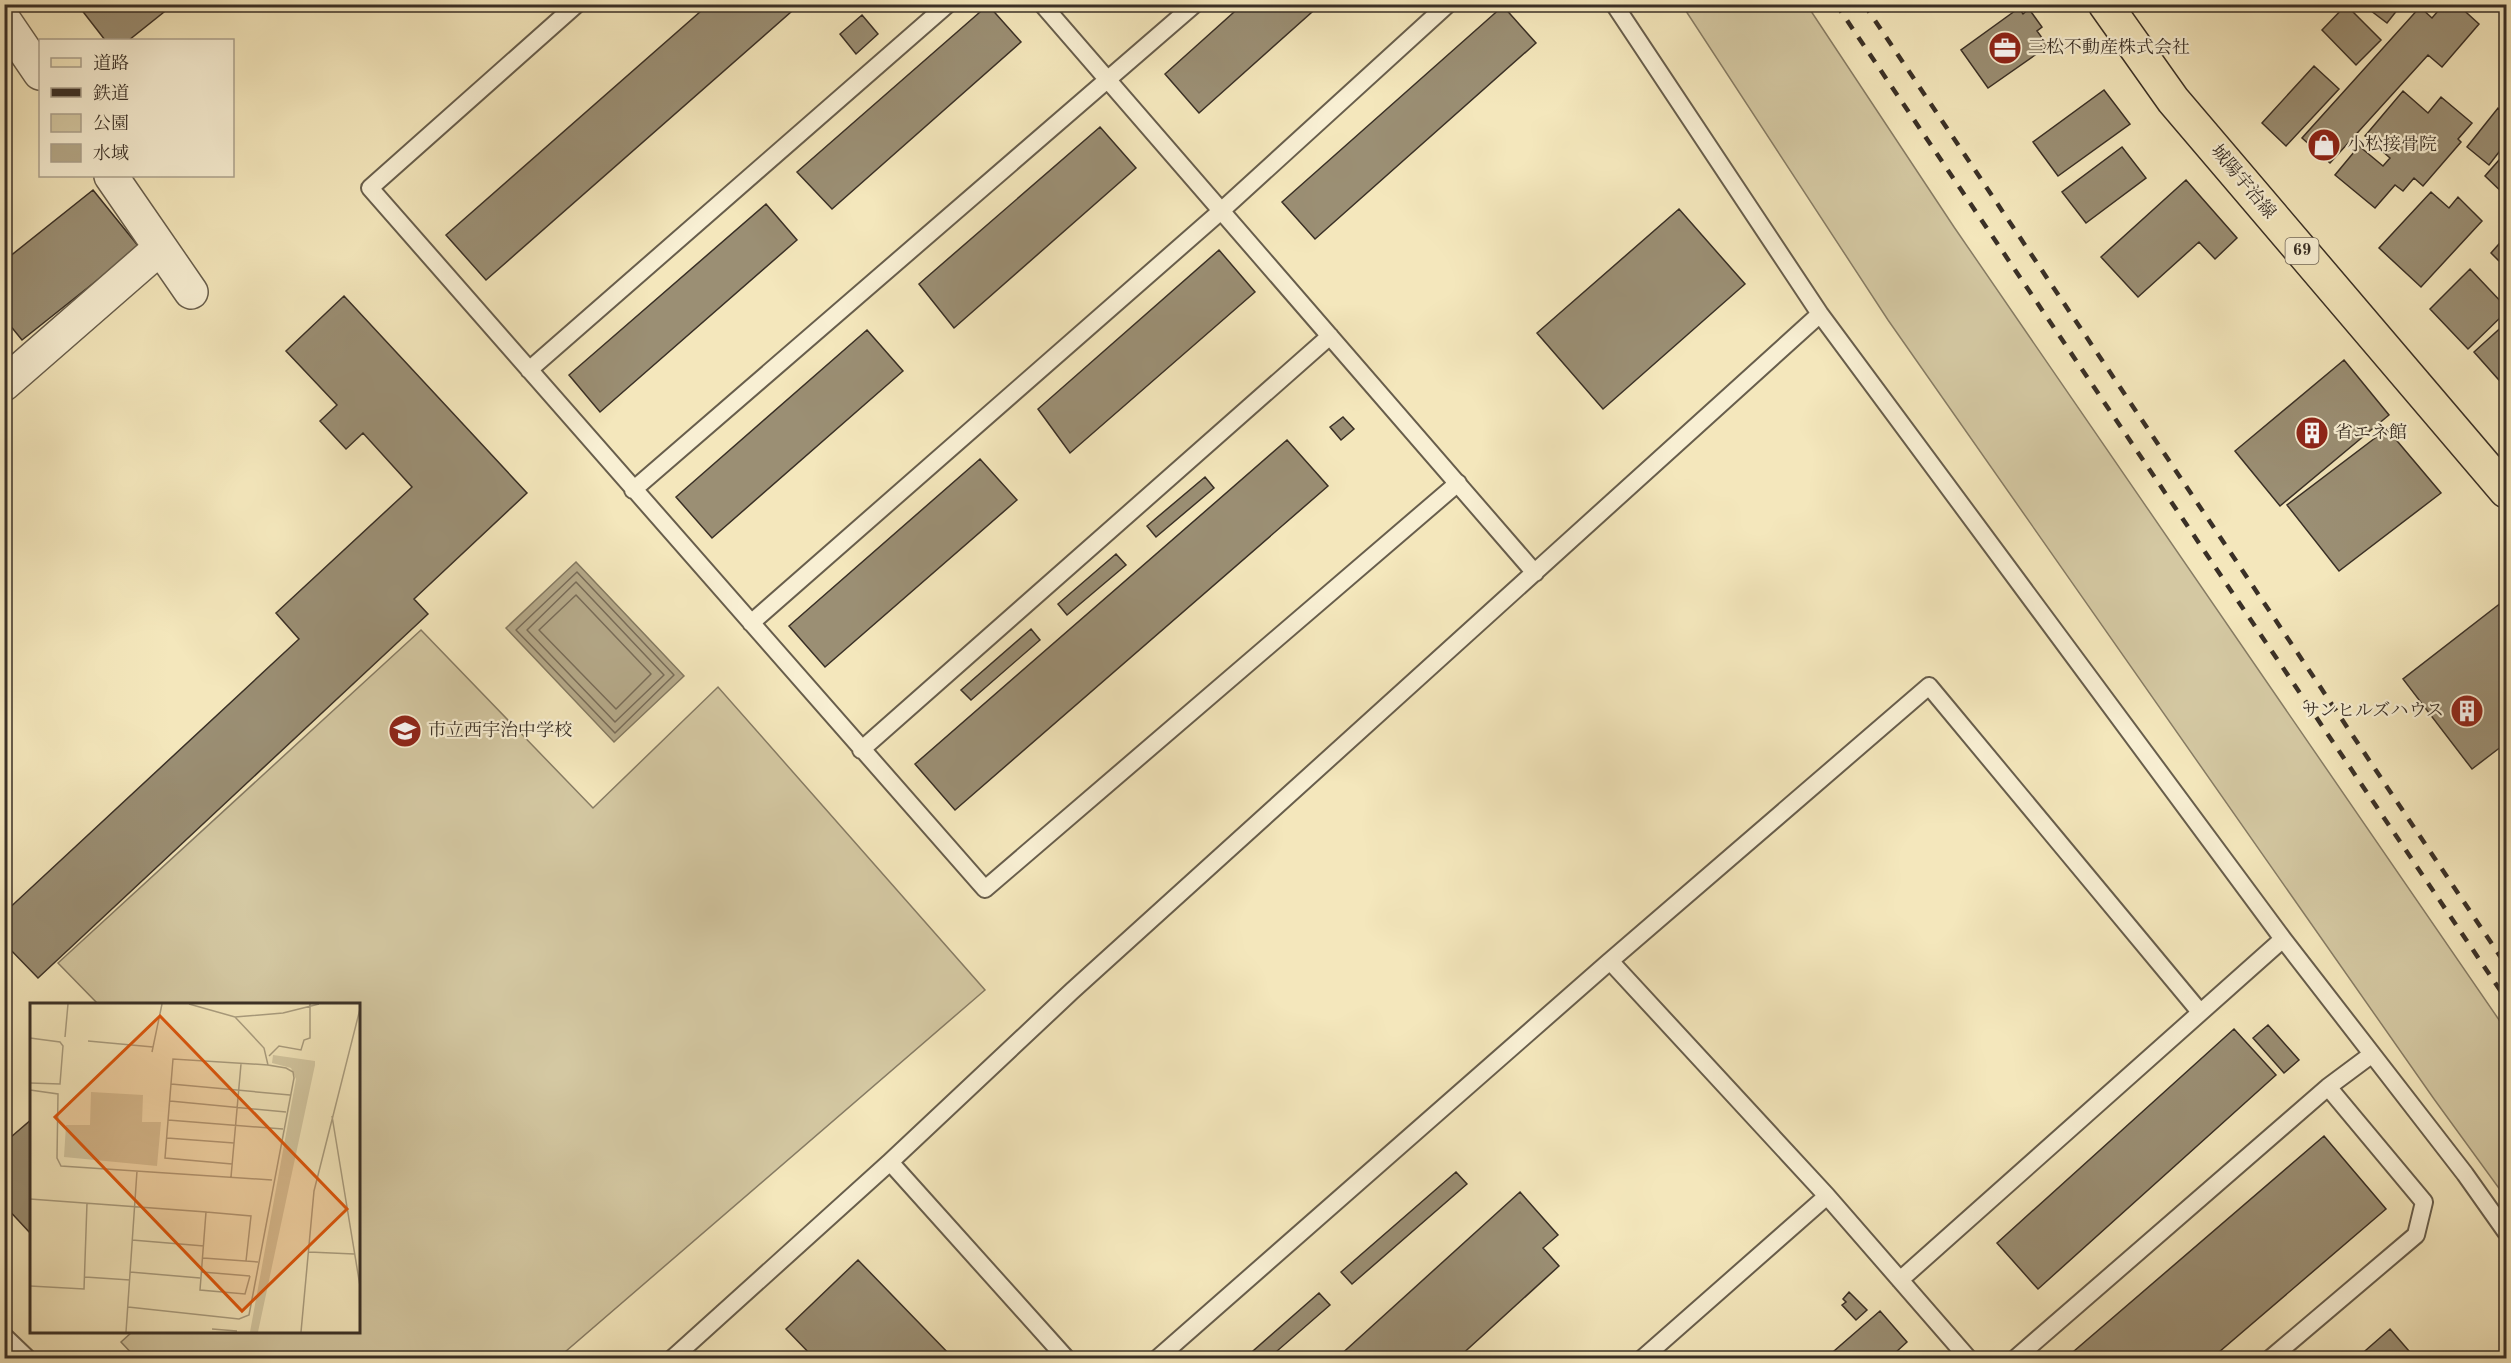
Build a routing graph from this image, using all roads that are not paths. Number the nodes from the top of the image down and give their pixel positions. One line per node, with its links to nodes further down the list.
1 (577, 4): 17 (lane)
2 (948, 4): 17 (lane)
3 (1042, 4): 10 (lane)
4 (1195, 4): 10 (lane)
5 (1448, 4): 12 (lane)
6 (1614, 4): 15 (lane)
7 (2104, 4): 21 (main road, 城陽宇治線 / 69)
8 (4, 20): 9 (street)
9 (39, 72)
10 (1107, 80): 12 (lane); 20 (lane)
11 (112, 177): 13 (street)
12 (1221, 211): 16 (lane); 23 (lane)
13 (160, 248): 14 (street); 18 (street)
14 (191, 292)
15 (1820, 314): 22 (lane); 25 (lane)
16 (1330, 336): 19 (lane); 24 (lane)
17 (529, 370): 20 (lane)
18 (4, 384)
19 (1458, 483): 22 (lane); 24 (lane)
20 (633, 490): 23 (lane)
21 (2506, 491)
22 (1535, 573): 30 (lane)
23 (751, 623): 24 (lane)
24 (861, 750)
25 (2283, 939): 27 (lane); 28 (lane)
26 (1610, 961): 27 (lane); 31 (lane); 38 (lane)
27 (2200, 1012): 33 (lane)
28 (2371, 1054): 29 (lane); 32 (lane)
29 (2328, 1087): 41 (lane); 42 (lane)
30 (890, 1162): 36 (lane); 37 (lane)
31 (1827, 1196): 33 (lane); 39 (lane)
32 (2506, 1232)
33 (1900, 1280): 40 (lane)
34 (4, 1336): 35 (lane)
35 (27, 1359)
36 (673, 1359)
37 (1066, 1359)
38 (1158, 1359)
39 (1643, 1359)
40 (1968, 1359)
41 (2016, 1359)
42 (2271, 1359)

